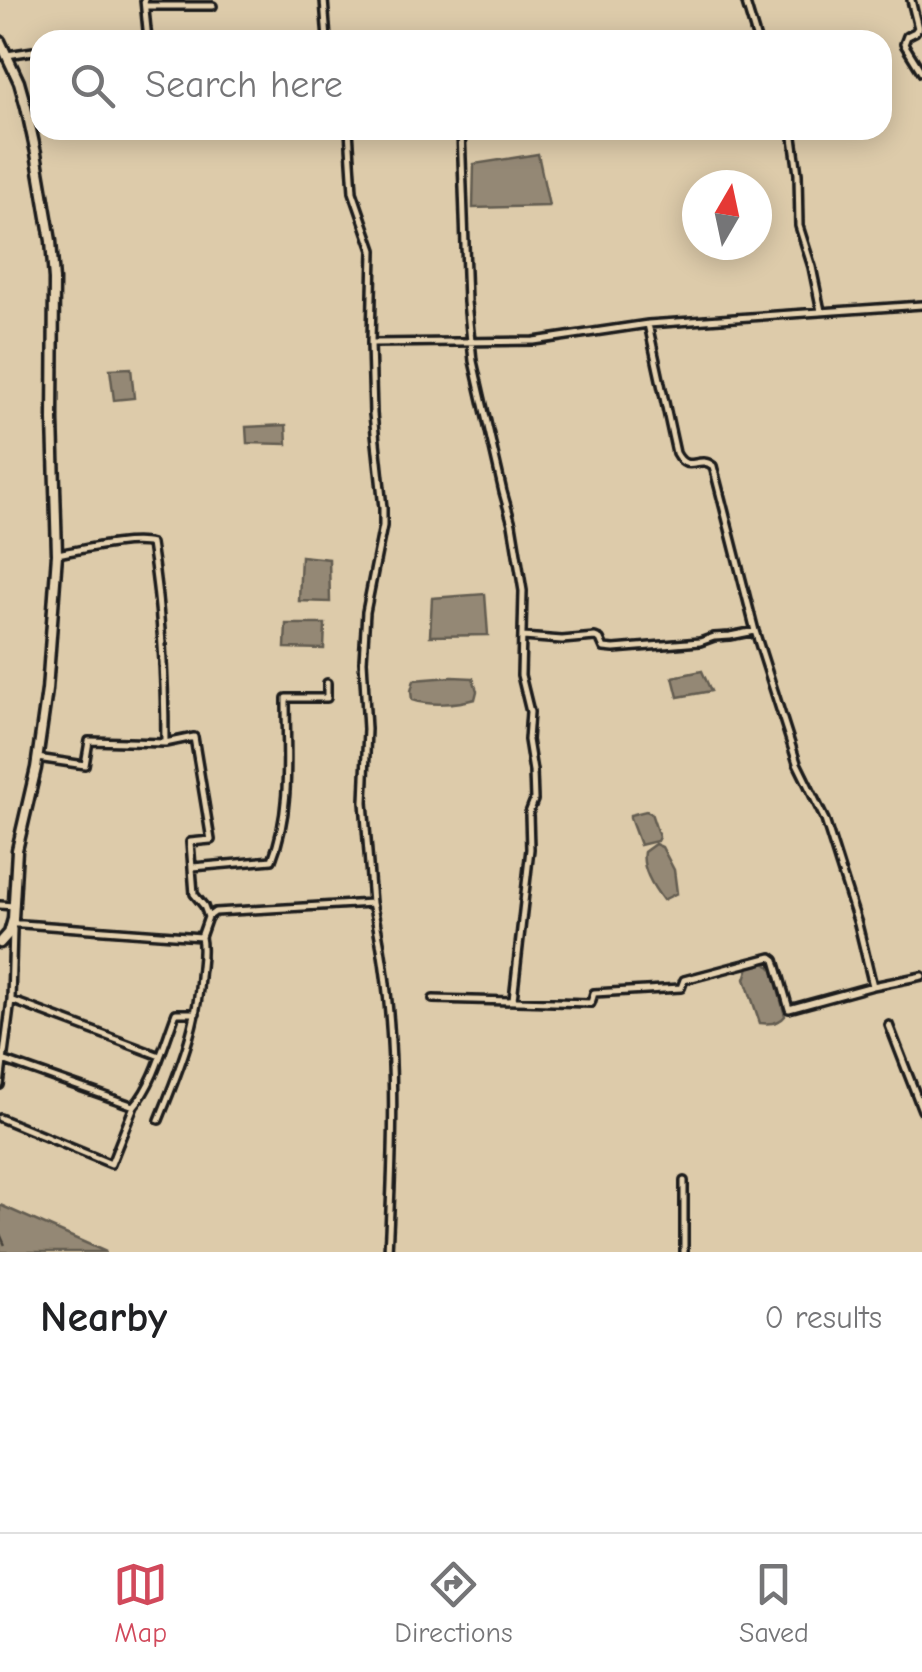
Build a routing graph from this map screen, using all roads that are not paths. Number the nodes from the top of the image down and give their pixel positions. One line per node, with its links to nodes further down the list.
1 (324, 0): 7 (street)
2 (745, 0): 8 (street)
3 (911, 0): 12 (street)
4 (145, 3): 5 (street); 6 (street)
5 (213, 6)
6 (147, 30)
7 (327, 30)
8 (754, 30)
9 (0, 41): 11 (main road)
10 (30, 51): 11 (street)
11 (8, 54): 13 (main road)
12 (922, 74)
13 (30, 129)
14 (32, 140): 22 (main road)
15 (350, 140): 21 (street)
16 (461, 140): 24 (street)
17 (793, 140): 19 (street)
18 (922, 305): 19 (street)
19 (821, 310): 20 (street)
20 (648, 324): 21 (street); 23 (street)
21 (371, 343): 29 (street)
22 (56, 554): 26 (street); 27 (main road)
23 (756, 632): 24 (street); 37 (street)
24 (523, 637): 40 (street)
25 (327, 683): 28 (street)
26 (165, 743): 27 (street); 28 (street)
27 (37, 758): 31 (main road)
28 (193, 866): 32 (street)
29 (372, 904): 32 (street); 51 (street)
30 (0, 905): 31 (street)
31 (13, 906): 33 (main road)
32 (208, 917): 34 (street)
33 (13, 920): 34 (street); 35 (main road); 39 (street)
34 (202, 938): 41 (street)
35 (0, 943)
36 (922, 976): 37 (street)
37 (873, 986): 40 (street)
38 (432, 999): 40 (street)
39 (11, 1000): 43 (street); 44 (street)
40 (512, 1000)
41 (196, 1013): 43 (street); 49 (street)
42 (889, 1025): 47 (street)
43 (160, 1056): 46 (street)
44 (2, 1059): 45 (street); 46 (street)
45 (0, 1085)
46 (134, 1106): 48 (street)
47 (922, 1110)
48 (0, 1118)
49 (158, 1120)
50 (684, 1182): 52 (street)
51 (388, 1252)
52 (684, 1252)

